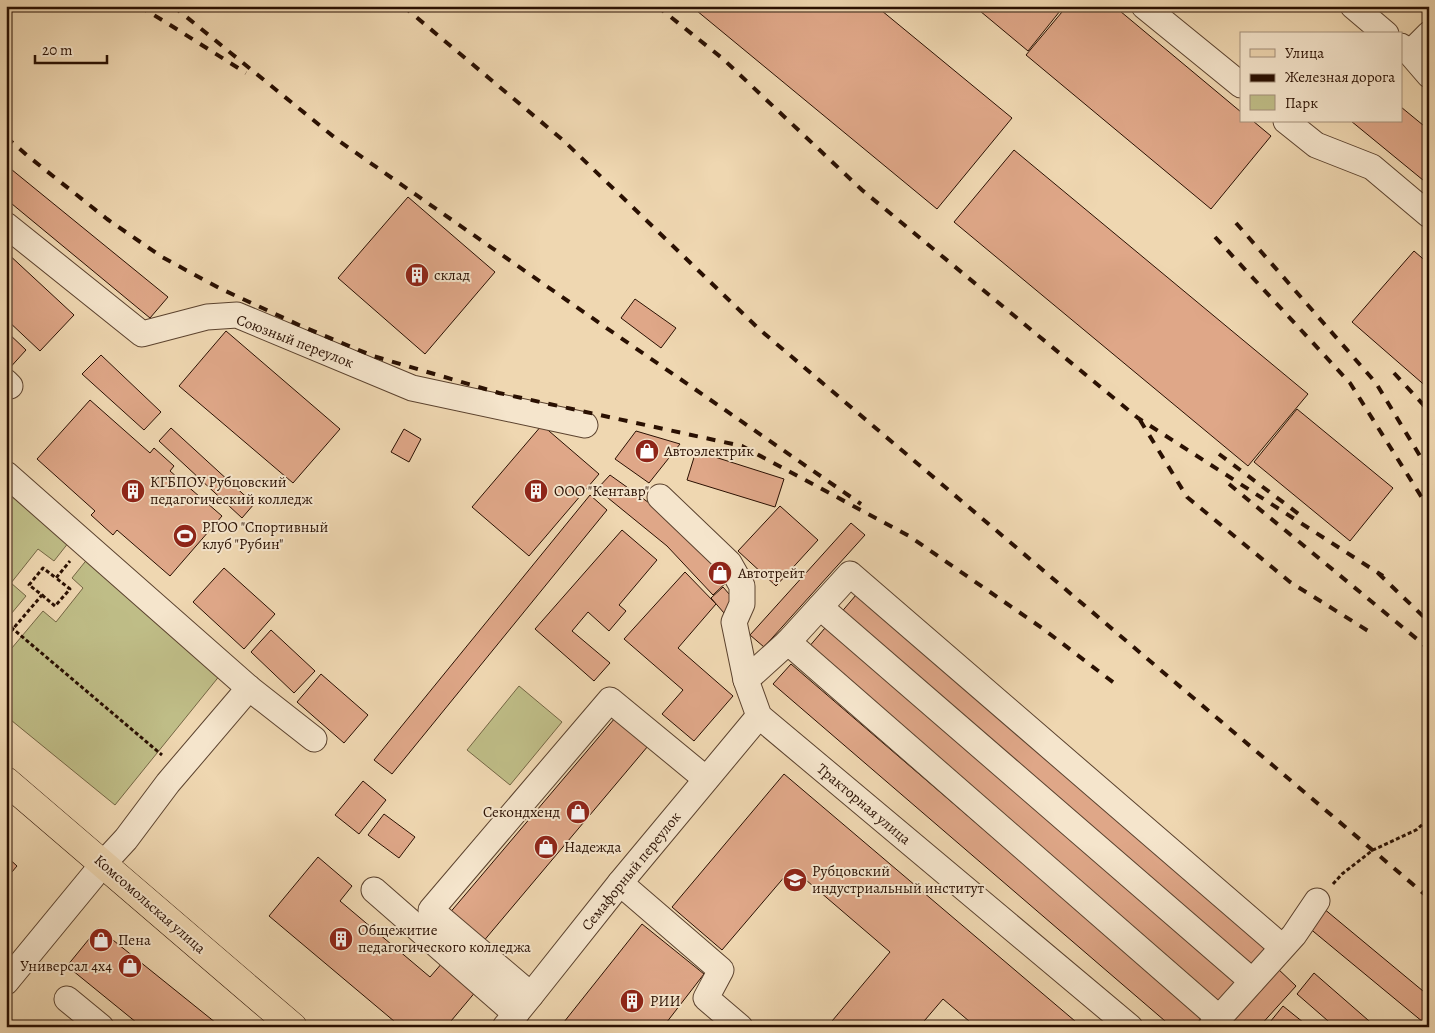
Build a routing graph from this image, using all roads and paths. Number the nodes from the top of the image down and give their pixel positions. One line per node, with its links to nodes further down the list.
1 (1144, 6): 7 (street)
2 (1353, 6): 3 (street)
3 (1384, 32)
4 (1429, 34): 5 (street)
5 (1406, 50): 6 (street)
6 (1429, 75)
7 (1240, 84)
8 (1287, 122): 9 (street)
9 (1429, 215)
10 (6, 225): 11 (street, Союзный переулок)
11 (585, 425)
12 (6, 474): 14 (street)
13 (660, 497): 22 (street)
14 (86, 543): 15 (path); 23 (street)
15 (56, 578): 16 (path); 16 (path)
16 (42, 595): 19 (path)
17 (820, 607): 21 (street); 34 (street); 36 (street)
18 (6, 623): 19 (path)
19 (13, 629): 20 (path); 26 (path)
20 (6, 637)
21 (788, 642): 22 (street); 40 (street)
22 (746, 680): 24 (street)
23 (249, 688): 25 (street); 26 (street)
24 (759, 716): 27 (street, Семафорный переулок); 44 (street, Тракторная улица)
25 (314, 739)
26 (179, 770): 30 (street)
27 (706, 779): 31 (street, Семафорный переулок); 39 (street)
28 (6, 780): 30 (main road, Комсомольская улица)
29 (1429, 818): 33 (path)
30 (103, 864): 35 (street); 42 (main road, Комсомольская улица)
31 (620, 883): 39 (street, Семафорный переулок); 43 (street)
32 (374, 890): 39 (street)
33 (1317, 901): 34 (street)
34 (1282, 947): 36 (street)
35 (14, 956): 37 (street)
36 (1252, 981): 40 (street)
37 (6, 982)
38 (67, 999): 41 (street)
39 (517, 1012)
40 (1215, 1022)
41 (101, 1027)
42 (293, 1027)
43 (740, 1027)
44 (1130, 1027)

